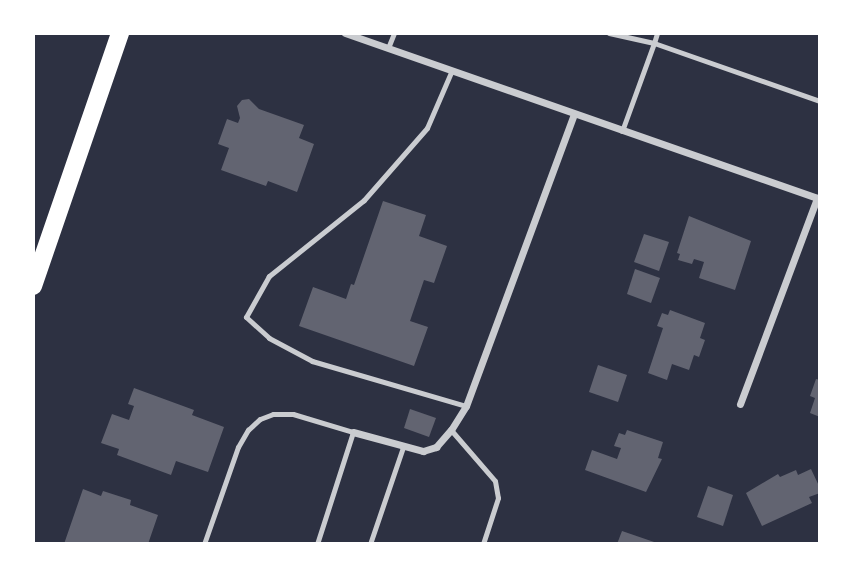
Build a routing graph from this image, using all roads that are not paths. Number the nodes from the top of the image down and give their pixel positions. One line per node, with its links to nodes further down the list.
1 (120, 33): 13 (main road)
2 (345, 33): 7 (street)
3 (394, 33): 7 (lane)
4 (609, 33): 6 (lane)
5 (657, 33): 6 (lane)
6 (654, 43): 9 (lane); 11 (lane)
7 (387, 48): 8 (street)
8 (452, 70): 10 (street); 15 (lane)
9 (820, 101)
10 (574, 114): 11 (street); 15 (street)
11 (622, 131): 12 (street)
12 (818, 199): 14 (street)
13 (33, 286)
14 (740, 404)
15 (466, 406): 16 (street)
16 (450, 430): 18 (street); 22 (lane)
17 (353, 432): 18 (street); 19 (lane); 20 (lane)
18 (404, 447): 21 (lane)
19 (204, 544)
20 (317, 544)
21 (370, 544)
22 (483, 544)

